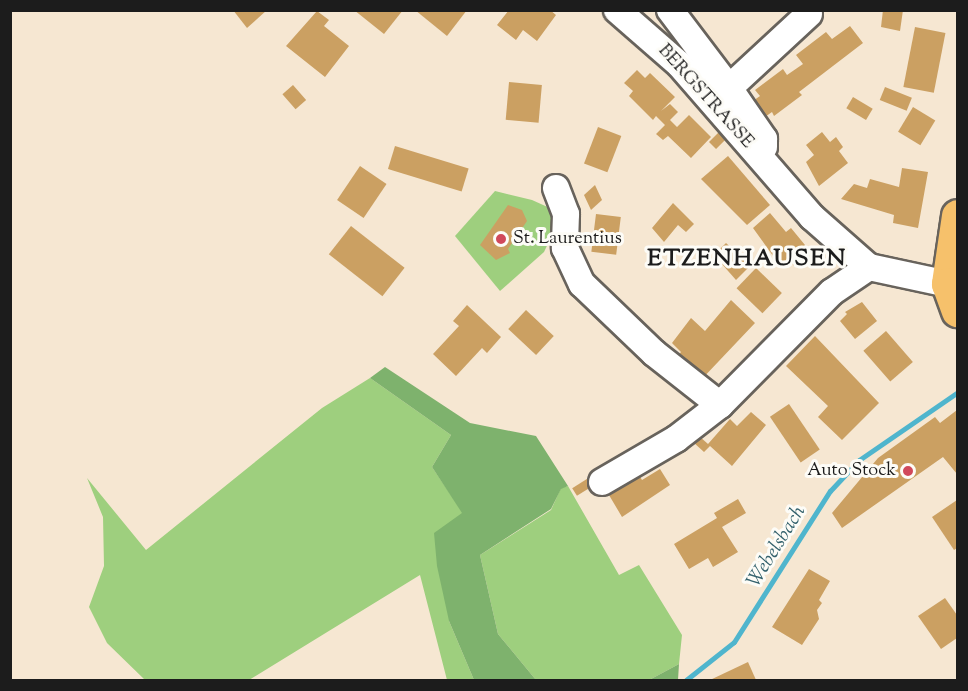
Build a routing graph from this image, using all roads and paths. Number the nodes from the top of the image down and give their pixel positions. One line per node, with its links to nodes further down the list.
1 (617, 10): 5 (street, BERGSTRASSE)
2 (670, 10): 4 (street, BERGSTRASSE)
3 (809, 14): 4 (street)
4 (729, 87): 5 (street, BERGSTRASSE)
5 (763, 161): 8 (street, BERGSTRASSE)
6 (556, 188): 10 (street)
7 (957, 216): 9 (main road)
8 (869, 267): 9 (street, BERGSTRASSE); 10 (street)
9 (952, 297)
10 (720, 405): 11 (street)
11 (602, 482)

